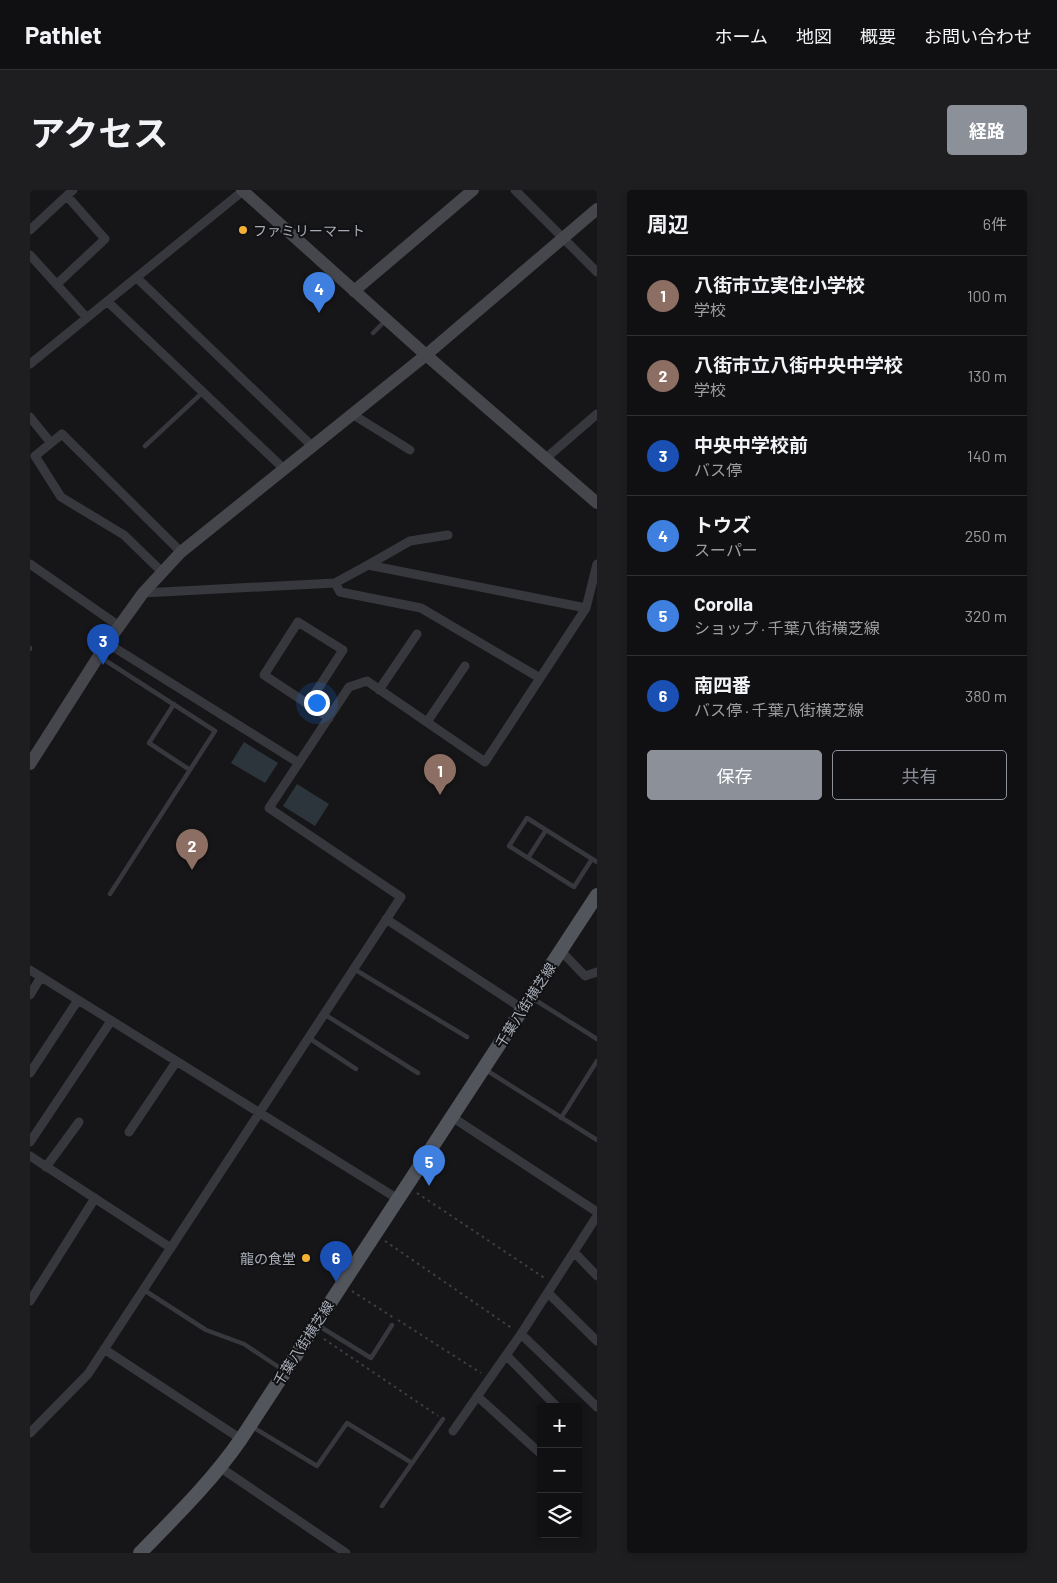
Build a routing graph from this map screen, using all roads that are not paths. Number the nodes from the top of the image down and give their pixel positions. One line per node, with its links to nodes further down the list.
1 (243, 190): 10 (street); 12 (street)
2 (473, 190): 12 (street)
3 (515, 190): 7 (street)
4 (70, 193): 6 (street); 11 (street)
5 (597, 209): 7 (street)
6 (30, 230)
7 (561, 238): 9 (street); 17 (street)
8 (30, 255): 11 (street)
9 (597, 272)
10 (137, 278): 13 (street); 25 (street)
11 (57, 284): 14 (street)
12 (354, 291): 15 (street)
13 (108, 302): 14 (street); 19 (street)
14 (87, 318): 18 (street)
15 (386, 319): 16 (lane); 17 (street)
16 (373, 332)
17 (426, 354): 21 (street); 27 (street)
18 (32, 360)
19 (203, 392): 24 (lane); 28 (street)
20 (597, 414): 27 (street)
21 (346, 415): 25 (street); 26 (street)
22 (30, 417): 23 (street)
23 (51, 442): 31 (street); 35 (street)
24 (145, 446)
25 (312, 446): 28 (street)
26 (410, 450)
27 (545, 459): 29 (street)
28 (284, 469): 31 (street)
29 (597, 503)
30 (448, 535): 34 (street)
31 (181, 552): 35 (street)
32 (30, 564): 39 (street)
33 (597, 564): 38 (street)
34 (368, 565): 36 (street); 38 (street)
35 (162, 572): 37 (street)
36 (335, 583): 37 (street); 44 (street)
37 (143, 593): 39 (street)
38 (586, 608): 44 (street)
39 (119, 626): 41 (street)
40 (417, 634): 45 (street)
41 (107, 643): 42 (street); 50 (street)
42 (99, 656): 46 (lane); 51 (street)
43 (465, 666): 49 (street)
44 (540, 678): 49 (street)
45 (379, 690): 48 (street); 49 (street)
46 (174, 704): 52 (lane); 52 (lane)
47 (308, 704): 47 (street); 48 (street)
48 (329, 718): 50 (street)
49 (427, 722)
50 (299, 763): 59 (street)
51 (30, 764)
52 (190, 770): 57 (lane)
53 (546, 830): 54 (lane); 54 (lane); 55 (lane)
54 (528, 858): 55 (lane)
55 (592, 859): 56 (lane)
56 (597, 862)
57 (110, 894)
58 (597, 895): 60 (main road, 千葉八街横芝線)
59 (386, 919): 61 (street); 68 (street)
60 (560, 951): 63 (street); 66 (main road, 千葉八街横芝線)
61 (353, 968): 69 (street); 71 (lane)
62 (30, 970): 64 (street)
63 (597, 972)
64 (41, 977): 65 (street); 67 (street)
65 (30, 995)
66 (531, 997): 68 (main road, 千葉八街横芝線); 73 (lane)
67 (78, 1000): 70 (street); 78 (street)
68 (523, 1009): 77 (main road, 千葉八街横芝線)
69 (324, 1014): 72 (street); 79 (lane)
70 (111, 1021): 75 (street); 86 (street)
71 (467, 1037)
72 (308, 1038): 76 (lane); 80 (street)
73 (597, 1039)
74 (597, 1061): 82 (lane)
75 (176, 1062): 80 (street); 84 (street)
76 (356, 1069)
77 (483, 1069): 81 (main road, 千葉八街横芝線); 82 (lane)
78 (30, 1073)
79 (418, 1073)
80 (260, 1111): 90 (street); 94 (street)
81 (452, 1117): 90 (main road, 千葉八街横芝線); 91 (street)
82 (561, 1118): 85 (lane)
83 (78, 1122): 88 (street)
84 (129, 1132)
85 (597, 1140)
86 (30, 1142)
87 (30, 1156): 88 (street)
88 (46, 1167): 89 (street)
89 (95, 1198): 94 (street); 99 (street)
90 (398, 1199): 101 (main road, 千葉八街横芝線)
91 (597, 1212)
92 (597, 1216): 93 (street)
93 (594, 1228): 95 (street)
94 (171, 1248): 97 (street)
95 (574, 1252): 96 (street); 98 (street)
96 (597, 1276)
97 (143, 1290): 104 (street); 106 (lane)
98 (548, 1293): 102 (street); 103 (street)
99 (30, 1301)
100 (392, 1325): 101 (lane)
101 (314, 1327): 106 (main road, 千葉八街横芝線)
102 (521, 1334): 105 (street); 109 (street)
103 (597, 1341)
104 (104, 1349): 113 (street); 114 (street)
105 (506, 1355): 107 (street); 108 (street)
106 (285, 1371): 111 (main road, 千葉八街横芝線)
107 (477, 1396): 112 (street); 115 (street)
108 (553, 1403)
109 (597, 1407)
110 (443, 1419): 116 (lane)
111 (249, 1426): 114 (main road, 千葉八街横芝線); 116 (lane)
112 (453, 1431)
113 (30, 1433)
114 (241, 1439): 117 (main road, 千葉八街横芝線)
115 (537, 1450)
116 (412, 1463): 118 (lane)
117 (221, 1468): 119 (main road, 千葉八街横芝線); 120 (street)
118 (382, 1506)
119 (140, 1553)
120 (346, 1553)

